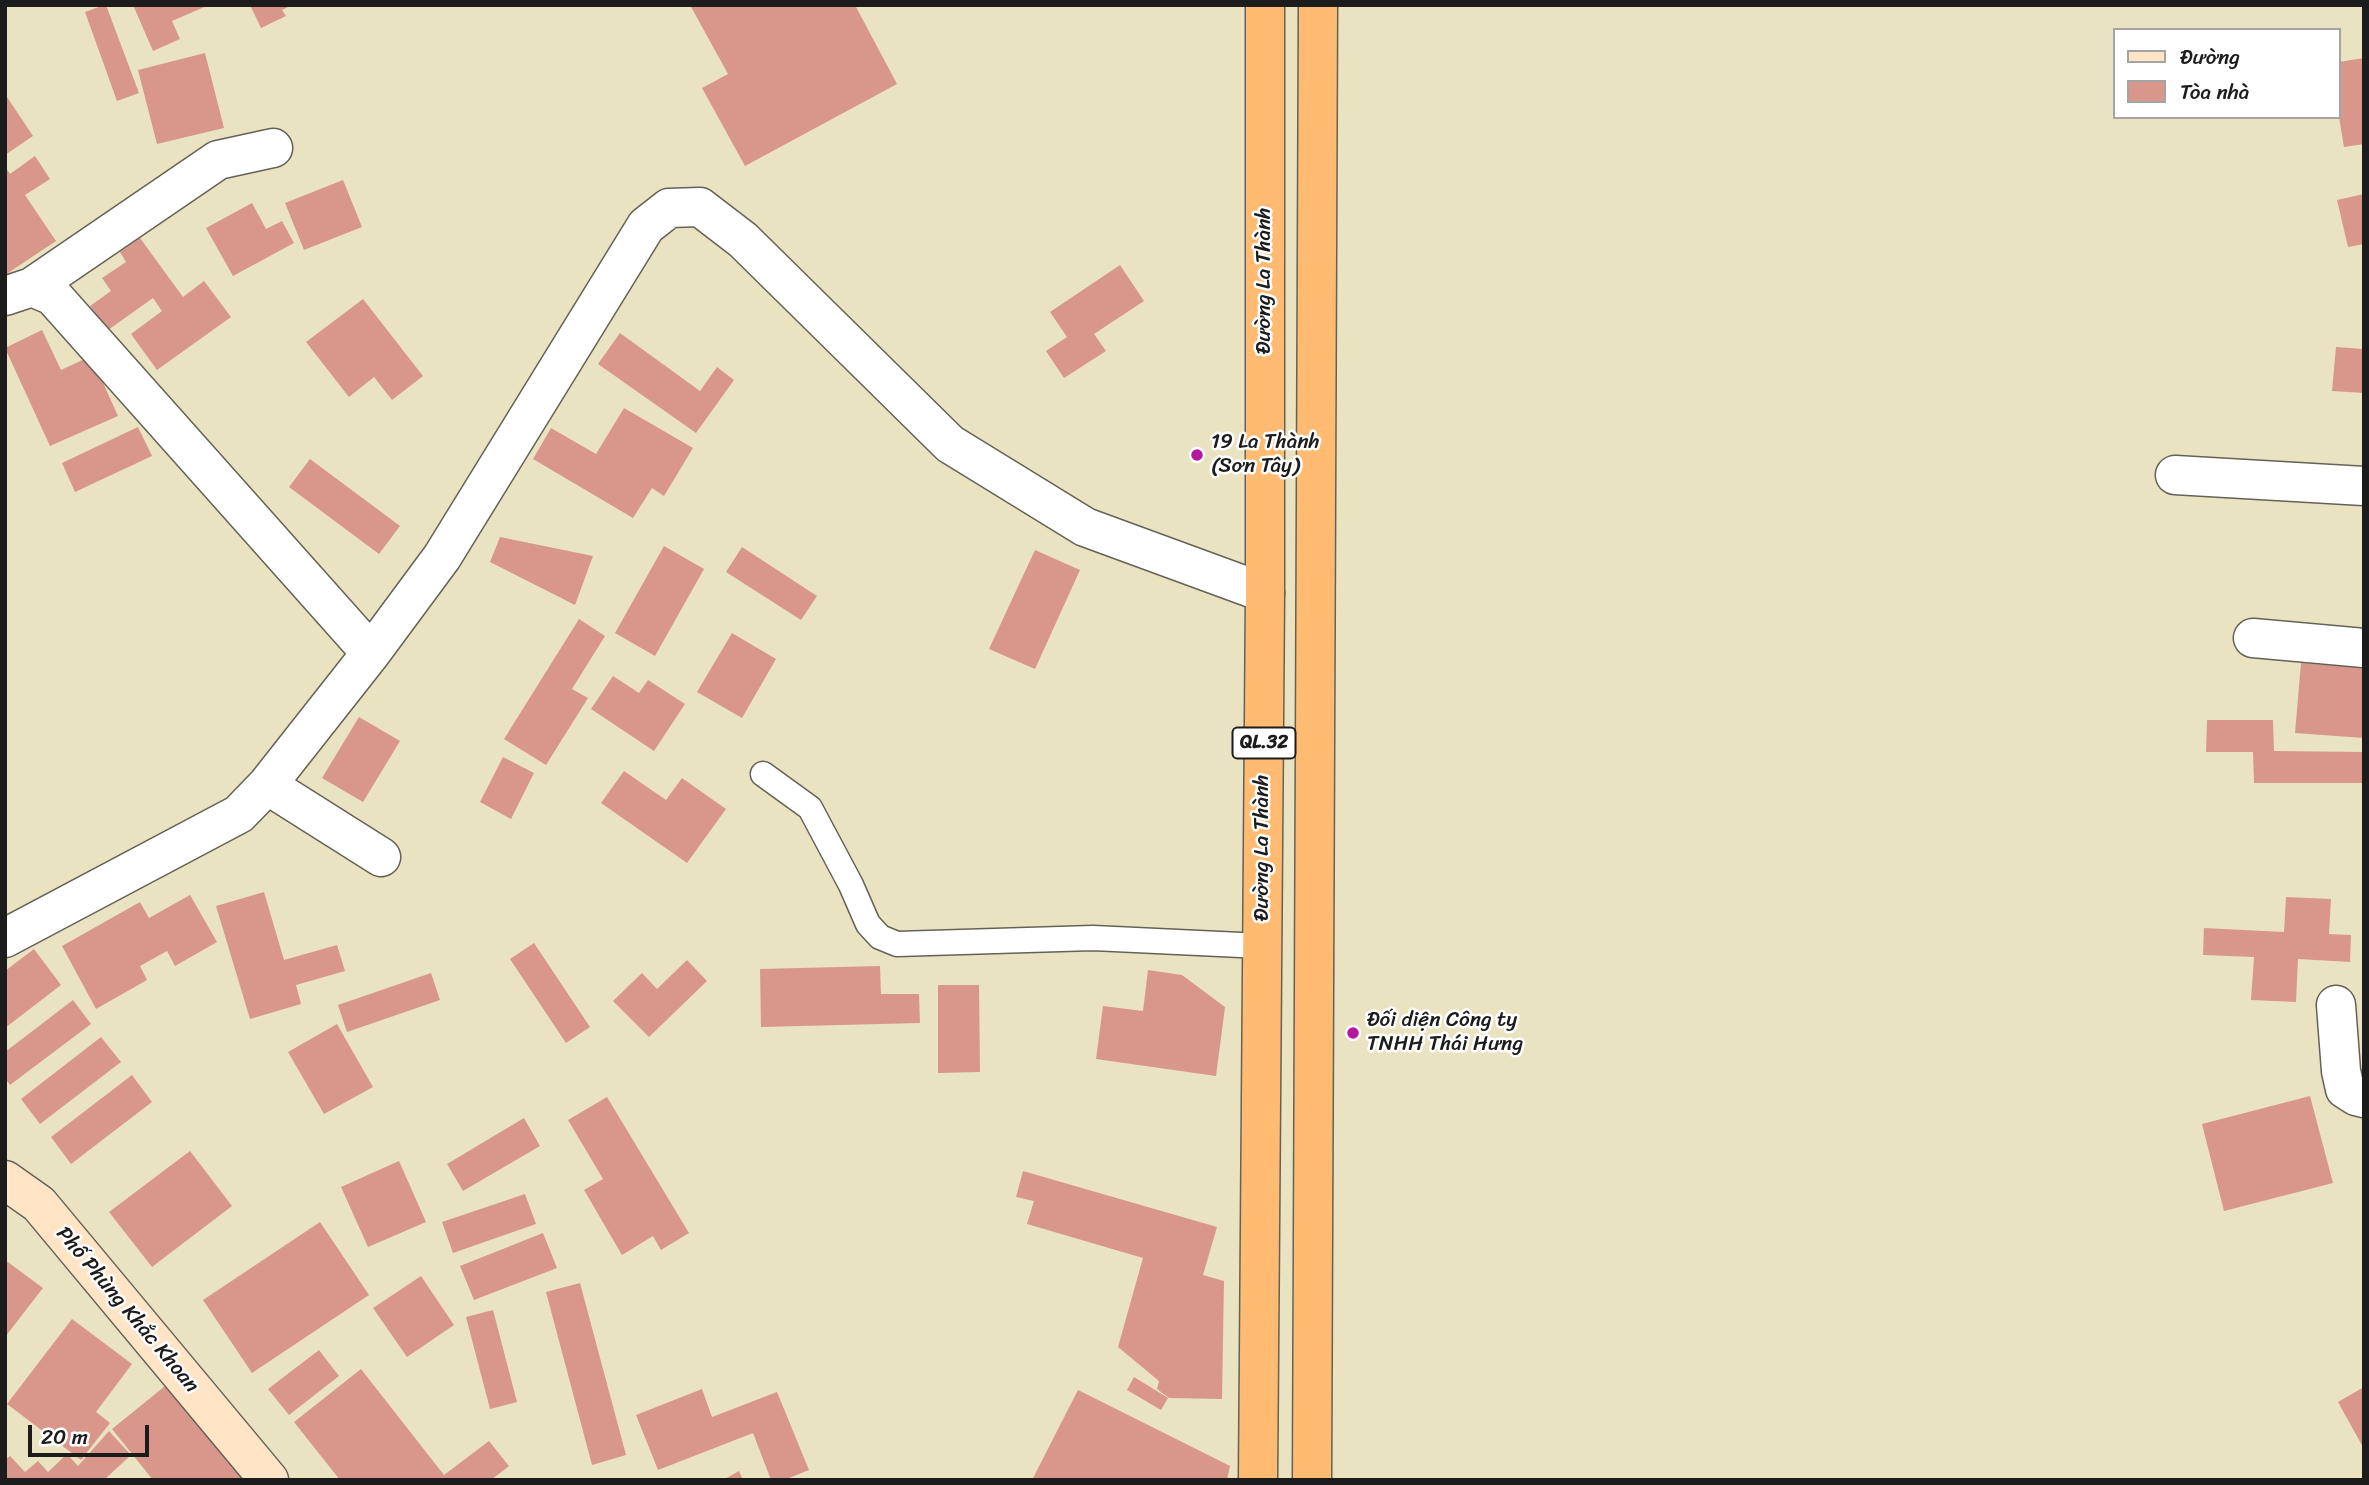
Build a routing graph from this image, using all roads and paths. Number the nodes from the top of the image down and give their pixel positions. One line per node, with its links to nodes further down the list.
1 (1265, 5): 7 (highway, Đường La Thành / QL.32)
2 (1318, 5): 21 (highway, QL.32)
3 (274, 148): 4 (street)
4 (19, 291): 10 (street)
5 (2175, 475): 6 (street)
6 (2364, 486)
7 (1265, 593): 10 (street); 15 (highway, Đường La Thành / QL.32)
8 (2253, 638): 9 (street)
9 (2364, 648)
10 (371, 653): 12 (street)
11 (763, 774): 15 (lane)
12 (267, 785): 13 (street); 14 (street)
13 (381, 857)
14 (5, 938)
15 (1262, 946): 20 (highway, Đường La Thành / QL.32)
16 (2336, 1005): 17 (street)
17 (2364, 1098)
18 (5, 1180): 19 (main road, Phố Phùng Khắc Khoan)
19 (269, 1480)
20 (1258, 1480)
21 (1312, 1480)

